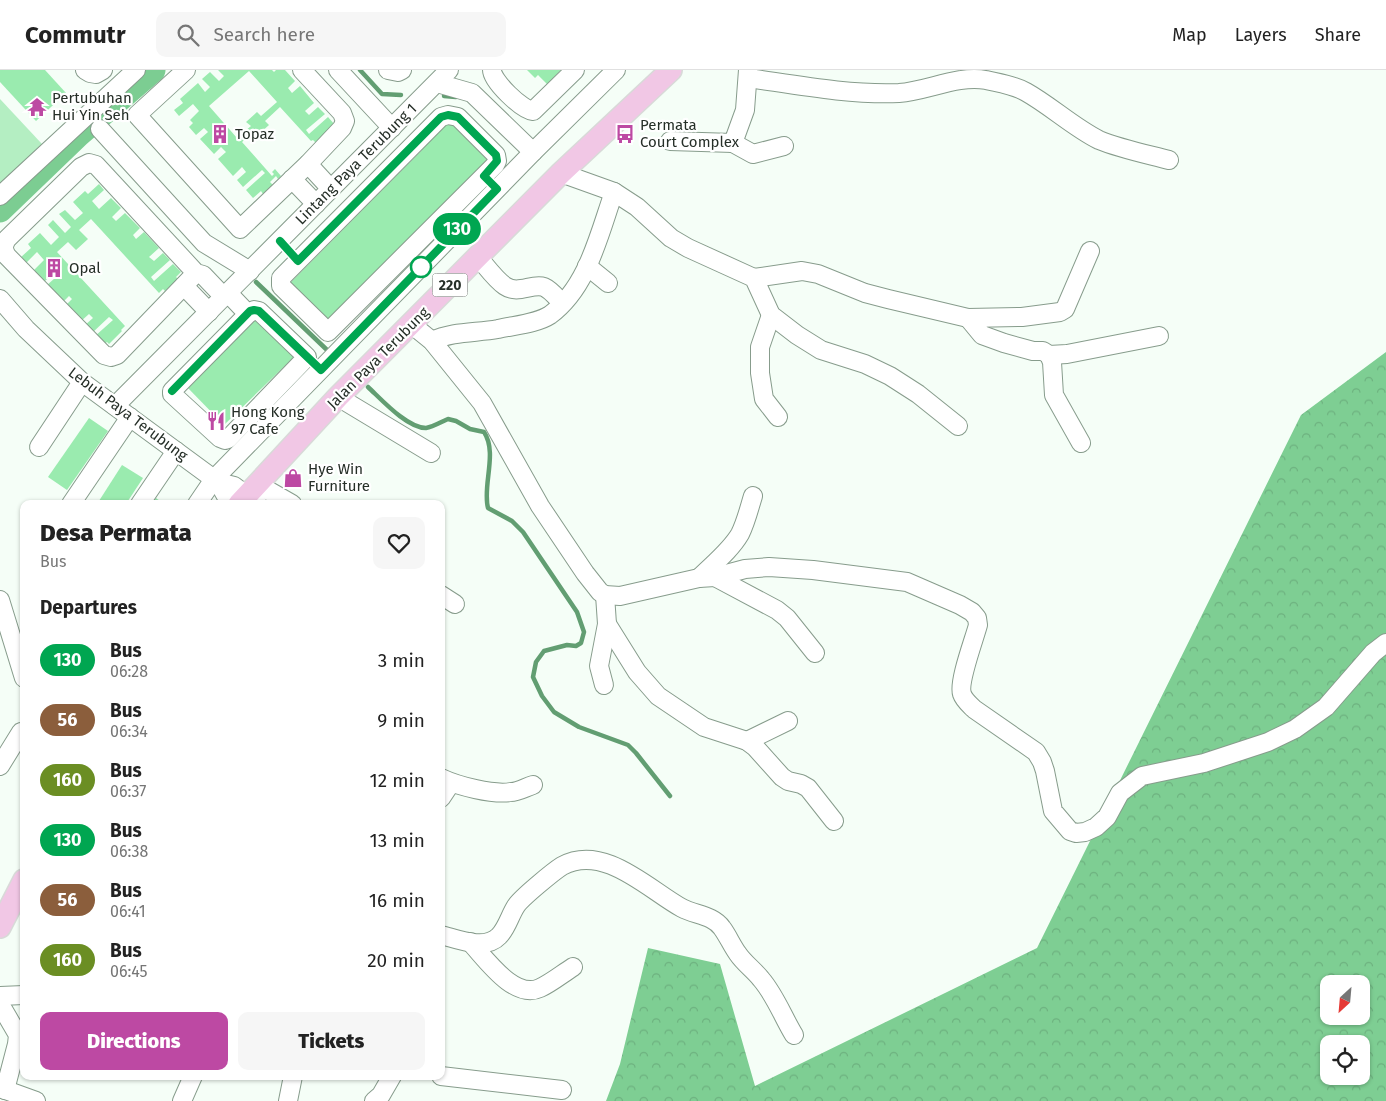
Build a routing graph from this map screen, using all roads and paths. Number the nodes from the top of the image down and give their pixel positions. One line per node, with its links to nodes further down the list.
1 (85, 70): 2 (street)
2 (104, 70)
3 (136, 70): 31 (street)
4 (186, 70): 27 (street)
5 (302, 70): 24 (street)
6 (338, 70): 17 (street)
7 (388, 70): 8 (street)
8 (402, 70)
9 (449, 70): 15 (street, Lintang Paya Terubung 1)
10 (492, 70): 13 (street)
11 (616, 70): 16 (street)
12 (671, 70): 25 (main road, Jalan Paya Terubung / 220)
13 (572, 74): 16 (street)
14 (748, 74): 20 (street); 23 (street)
15 (436, 83): 17 (street, Lintang Paya Terubung 1); 22 (street)
16 (589, 97): 22 (street)
17 (392, 128): 28 (street, Lintang Paya Terubung 1)
18 (100, 129): 38 (street)
19 (670, 141): 20 (street)
20 (733, 143): 21 (street)
21 (784, 146)
22 (533, 152): 29 (street)
23 (1169, 160)
24 (308, 164): 27 (street); 28 (street)
25 (561, 173): 30 (street); 35 (main road, Jalan Paya Terubung / 220)
26 (484, 176): 29 (street); 36 (street); 36 (street)
27 (292, 179): 32 (street)
28 (332, 189): 32 (street, Lintang Paya Terubung 1)
29 (497, 189): 55 (street)
30 (614, 192): 37 (street); 40 (street)
31 (0, 196)
32 (316, 204): 33 (street, Lintang Paya Terubung 1)
33 (280, 241): 36 (street); 38 (street, Lintang Paya Terubung 1)
34 (1090, 251): 49 (street)
35 (478, 258): 45 (street); 50 (main road, Jalan Paya Terubung / 220)
36 (298, 261)
37 (587, 266): 41 (street); 45 (street)
38 (250, 270): 43 (street, Lintang Paya Terubung 1)
39 (196, 273): 42 (street); 42 (street); 43 (street)
40 (754, 278): 48 (street); 49 (street)
41 (608, 283)
42 (184, 286): 46 (street)
43 (226, 295): 46 (street, Lintang Paya Terubung 1); 47 (street)
44 (0, 299): 56 (street, Lebuh Paya Terubung)
45 (562, 303): 52 (street)
46 (210, 312): 58 (street, Lintang Paya Terubung 1)
47 (248, 314): 54 (street); 54 (street)
48 (771, 315): 60 (street); 61 (street)
49 (968, 318): 53 (street)
50 (411, 324): 52 (street); 57 (main road, Jalan Paya Terubung / 220)
51 (1159, 336): 53 (street)
52 (432, 341): 74 (street)
53 (1049, 354): 62 (street)
54 (307, 357): 55 (street)
55 (321, 370): 66 (street)
56 (82, 382): 58 (street, Lebuh Paya Terubung); 63 (street)
57 (338, 397): 65 (street); 68 (main road, Jalan Paya Terubung / 220)
58 (115, 406): 59 (street, Lebuh Paya Terubung)
59 (130, 417): 64 (street, Lebuh Paya Terubung); 69 (street)
60 (778, 417)
61 (958, 426)
62 (1081, 442)
63 (39, 447)
64 (176, 451): 66 (street, Lebuh Paya Terubung); 70 (street)
65 (431, 453)
66 (216, 481): 68 (street, Lebuh Paya Terubung); 71 (street)
67 (753, 496): 73 (street)
68 (247, 498): 72 (street, Lebuh Paya Terubung)
69 (74, 500)
70 (143, 500)
71 (200, 500)
72 (262, 500)
73 (707, 578): 74 (street); 77 (street); 78 (street)
74 (605, 595): 76 (street)
75 (0, 600): 79 (street)
76 (607, 624): 80 (street); 83 (street)
77 (1386, 643)
78 (815, 653)
79 (20, 665)
80 (604, 685)
81 (788, 721): 83 (street)
82 (20, 734): 84 (street)
83 (748, 741): 87 (street)
84 (0, 766)
85 (446, 780): 86 (street)
86 (533, 785)
87 (834, 821)
88 (20, 888): 89 (main road)
89 (0, 927)
90 (445, 935): 91 (street)
91 (470, 942): 92 (street); 96 (street)
92 (573, 967)
93 (20, 995): 94 (street)
94 (0, 996)
95 (0, 1004): 102 (street)
96 (794, 1035)
97 (445, 1076): 101 (street)
98 (191, 1080): 104 (street)
99 (293, 1080): 105 (street)
100 (390, 1080): 106 (street)
101 (562, 1090)
102 (11, 1093): 103 (street)
103 (36, 1101)
104 (182, 1101)
105 (288, 1101)
106 (374, 1101)

